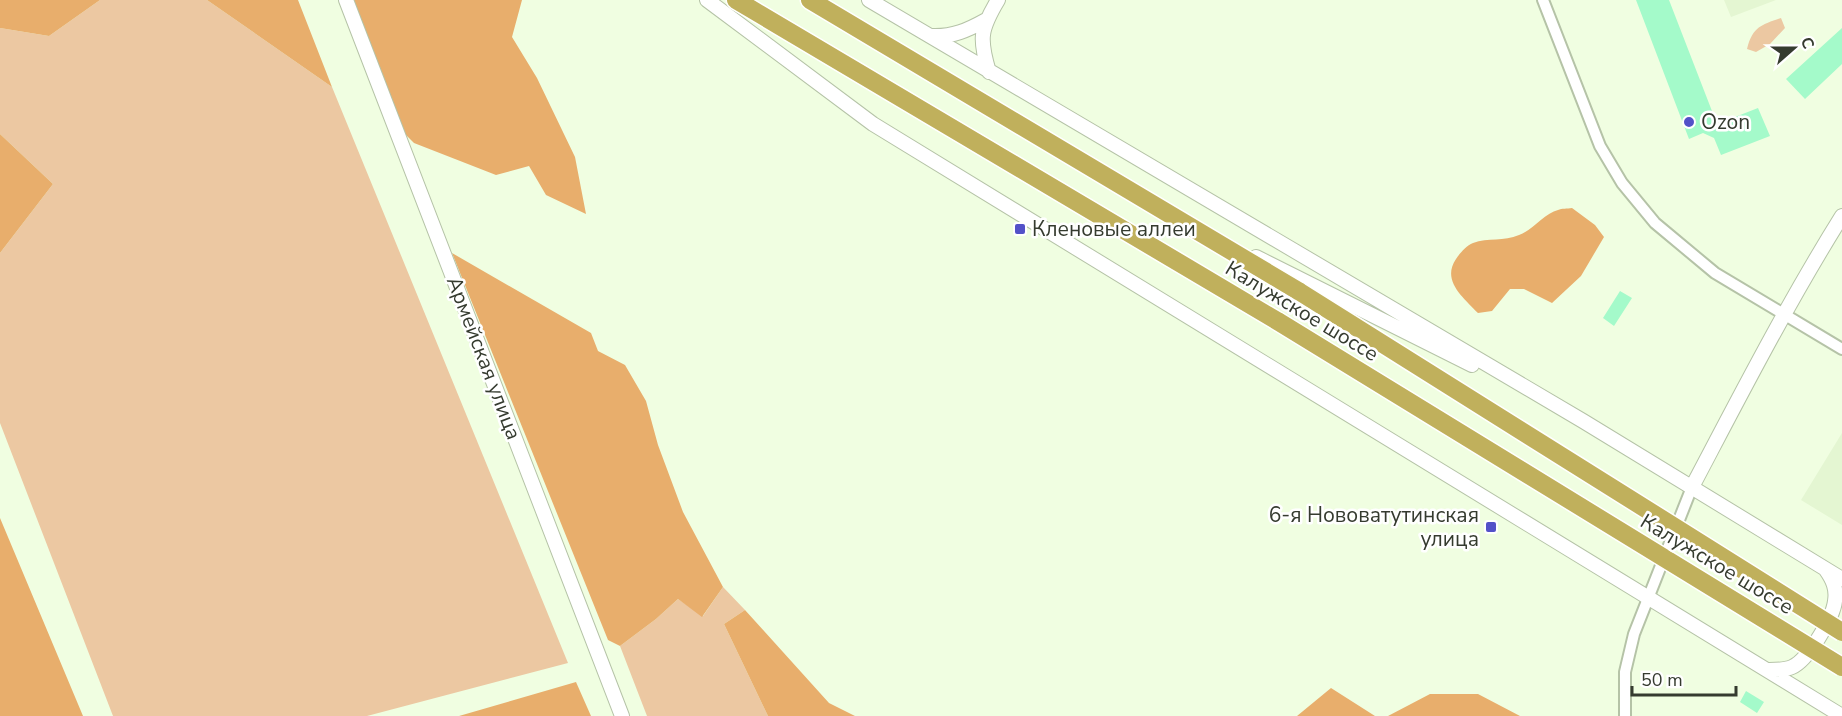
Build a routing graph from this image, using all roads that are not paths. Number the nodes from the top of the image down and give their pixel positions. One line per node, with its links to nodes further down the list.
1 (346, 0): 24 (street, Армейская улица)
2 (707, 0): 19 (street)
3 (736, 0): 22 (highway, Калужское шоссе, bridge)
4 (810, 0): 11 (highway, Калужское шоссе)
5 (869, 0): 9 (street)
6 (998, 0): 8 (street)
7 (1543, 0): 13 (street)
8 (986, 20): 9 (street); 10 (street)
9 (929, 36): 10 (street)
10 (989, 72): 15 (street)
11 (1149, 203): 15 (street); 21 (highway, Калужское шоссе, bridge)
12 (1842, 216): 13 (street)
13 (1784, 314): 14 (street); 16 (street)
14 (1842, 350)
15 (1583, 422): 16 (street)
16 (1692, 488): 17 (street); 19 (street)
17 (1825, 569): 18 (street); 20 (street)
18 (1842, 579)
19 (1648, 597): 23 (street); 25 (street)
20 (1837, 610): 23 (street)
21 (1842, 632)
22 (1842, 667)
23 (1769, 670): 26 (street)
24 (622, 716)
25 (1625, 716)
26 (1842, 716)

